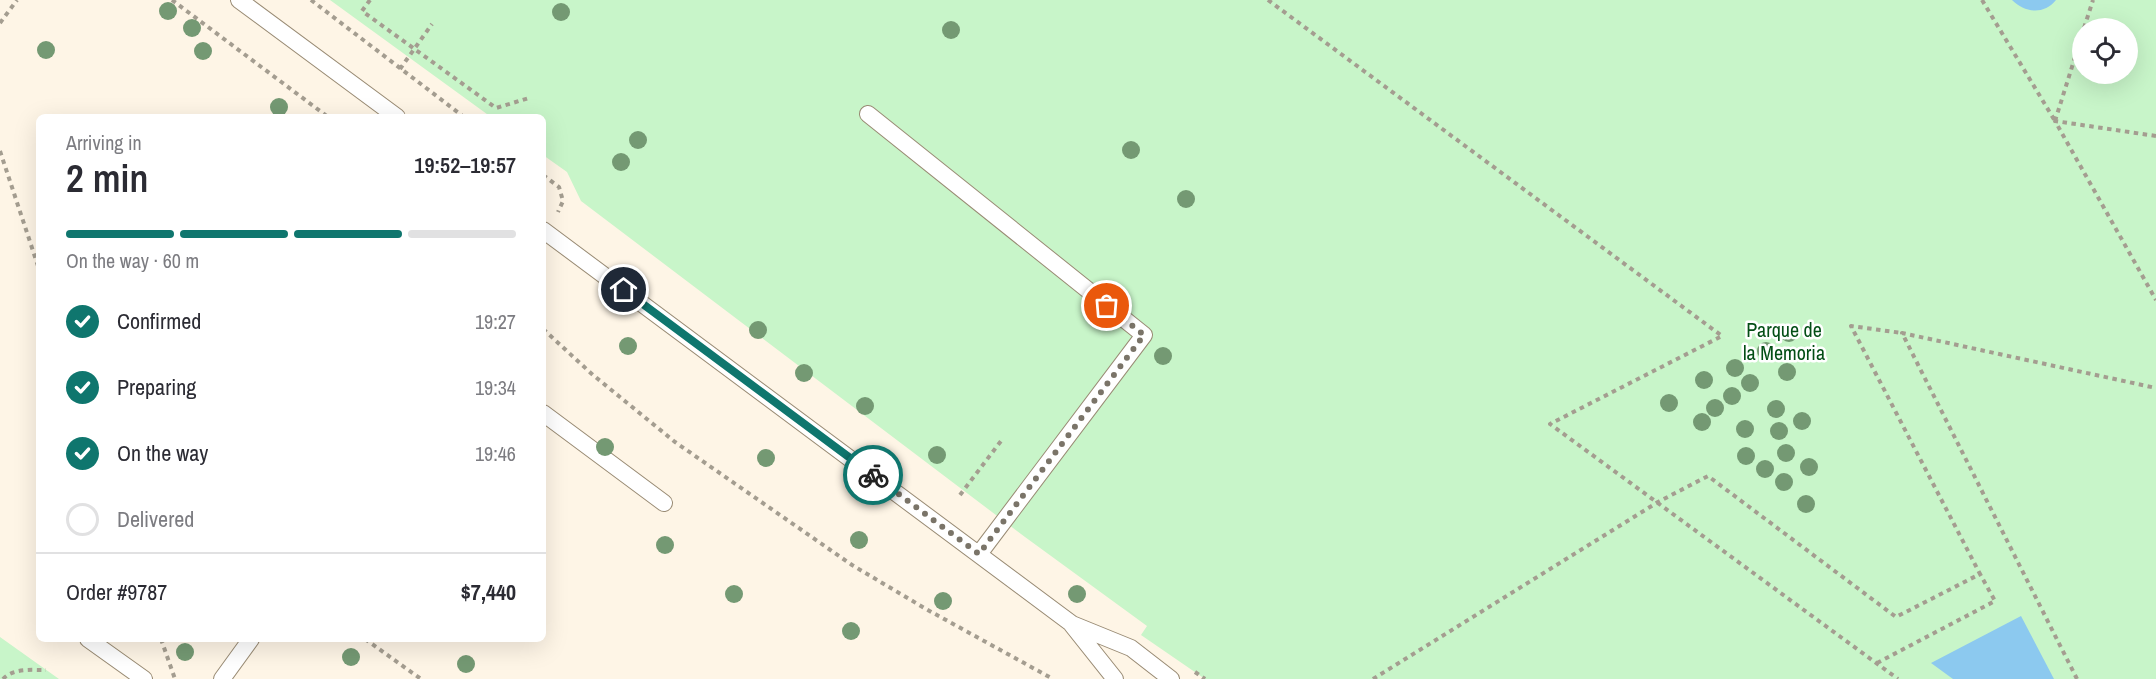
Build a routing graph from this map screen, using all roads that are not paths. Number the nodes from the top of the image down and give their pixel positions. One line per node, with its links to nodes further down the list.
1 (239, 0): 2 (lane)
2 (393, 114)
3 (868, 114): 7 (lane)
4 (546, 232): 7 (lane)
5 (546, 415): 6 (lane)
6 (664, 502)
7 (979, 554): 8 (lane)
8 (1072, 624): 13 (lane); 14 (lane)
9 (92, 642): 11 (lane)
10 (248, 642): 12 (lane)
11 (144, 679)
12 (222, 679)
13 (1115, 679)
14 (1172, 679)

